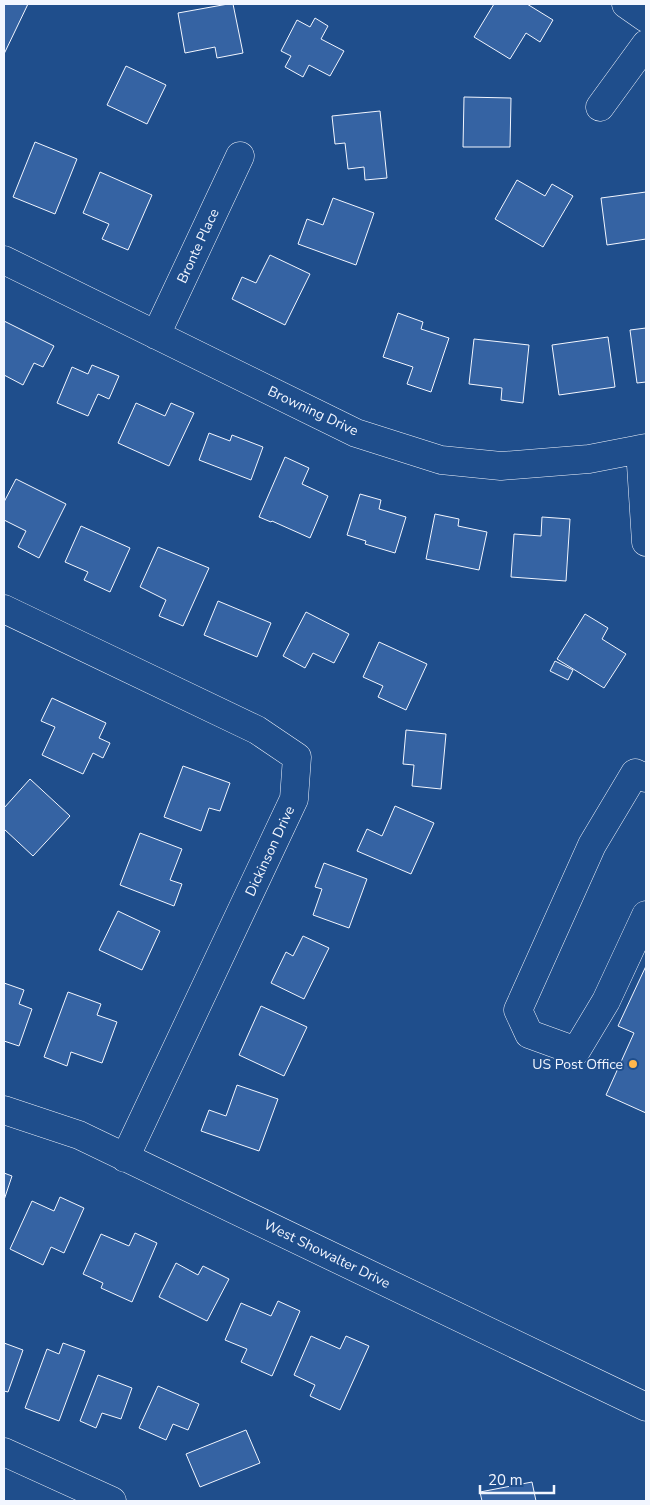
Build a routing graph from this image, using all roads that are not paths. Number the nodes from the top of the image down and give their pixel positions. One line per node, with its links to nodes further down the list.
1 (626, 4): 2 (street)
2 (646, 18)
3 (646, 44): 4 (street)
4 (600, 107)
5 (240, 156): 7 (street, Bronte Place)
6 (4, 260): 7 (street, Browning Drive)
7 (156, 335): 8 (street, Browning Drive)
8 (643, 449): 9 (street)
9 (646, 542)
10 (7, 618): 14 (street, Dickinson Drive)
11 (646, 778): 12 (street)
12 (646, 915)
13 (4, 1110): 14 (street, West Showalter Drive)
14 (125, 1158): 15 (street, West Showalter Drive)
15 (646, 1407)
16 (4, 1452): 17 (street)
17 (112, 1501)

